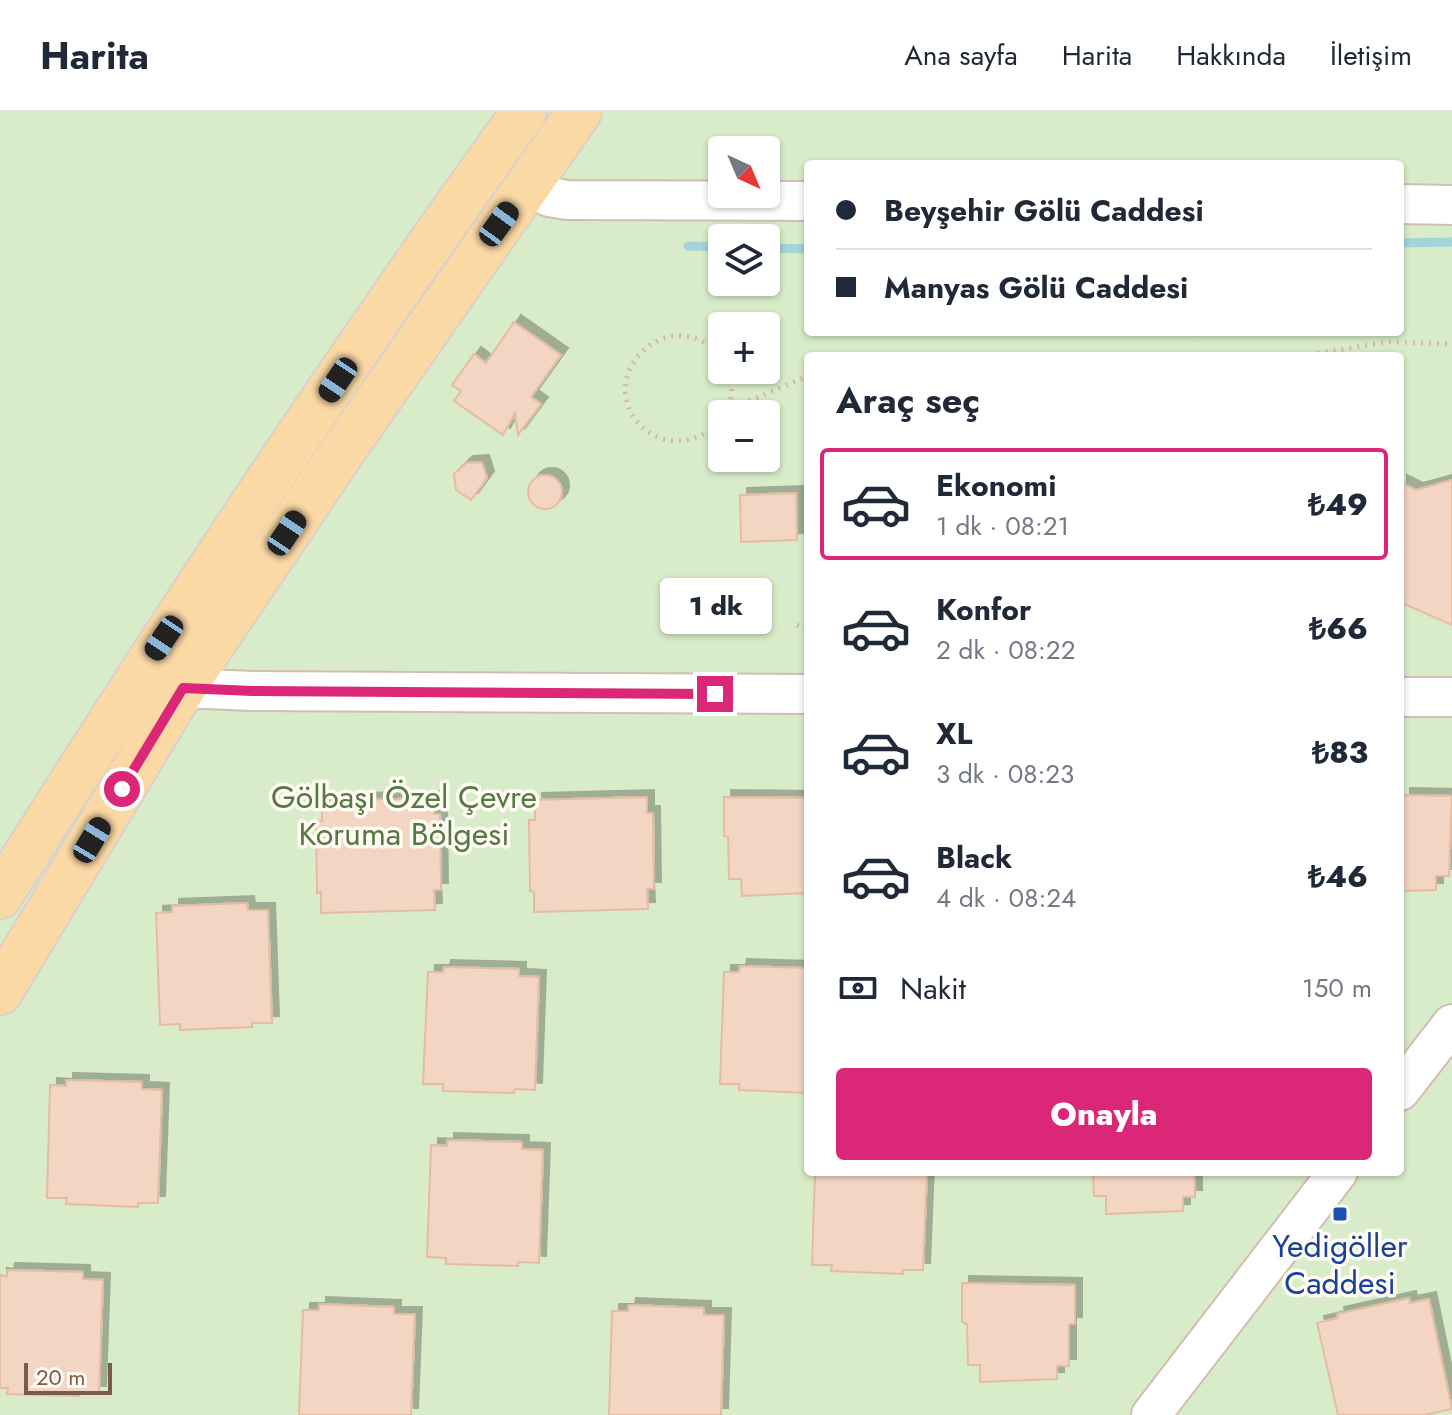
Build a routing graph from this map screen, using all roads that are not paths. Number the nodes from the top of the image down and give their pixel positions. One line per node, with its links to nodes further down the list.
1 (579, 112): 3 (main road)
2 (518, 121): 3 (main road); 4 (main road)
3 (537, 171): 5 (street); 8 (main road)
4 (460, 199): 8 (main road); 9 (main road)
5 (804, 201)
6 (1404, 204): 7 (street)
7 (1452, 205)
8 (499, 224): 10 (main road)
9 (146, 664): 10 (street); 14 (main road)
10 (183, 688): 11 (street); 15 (main road)
11 (804, 694)
12 (1404, 697): 13 (street)
13 (1452, 697)
14 (0, 896)
15 (0, 992)
16 (1452, 1024): 17 (street)
17 (1404, 1086)
18 (1335, 1176): 19 (street)
19 (1151, 1415)

